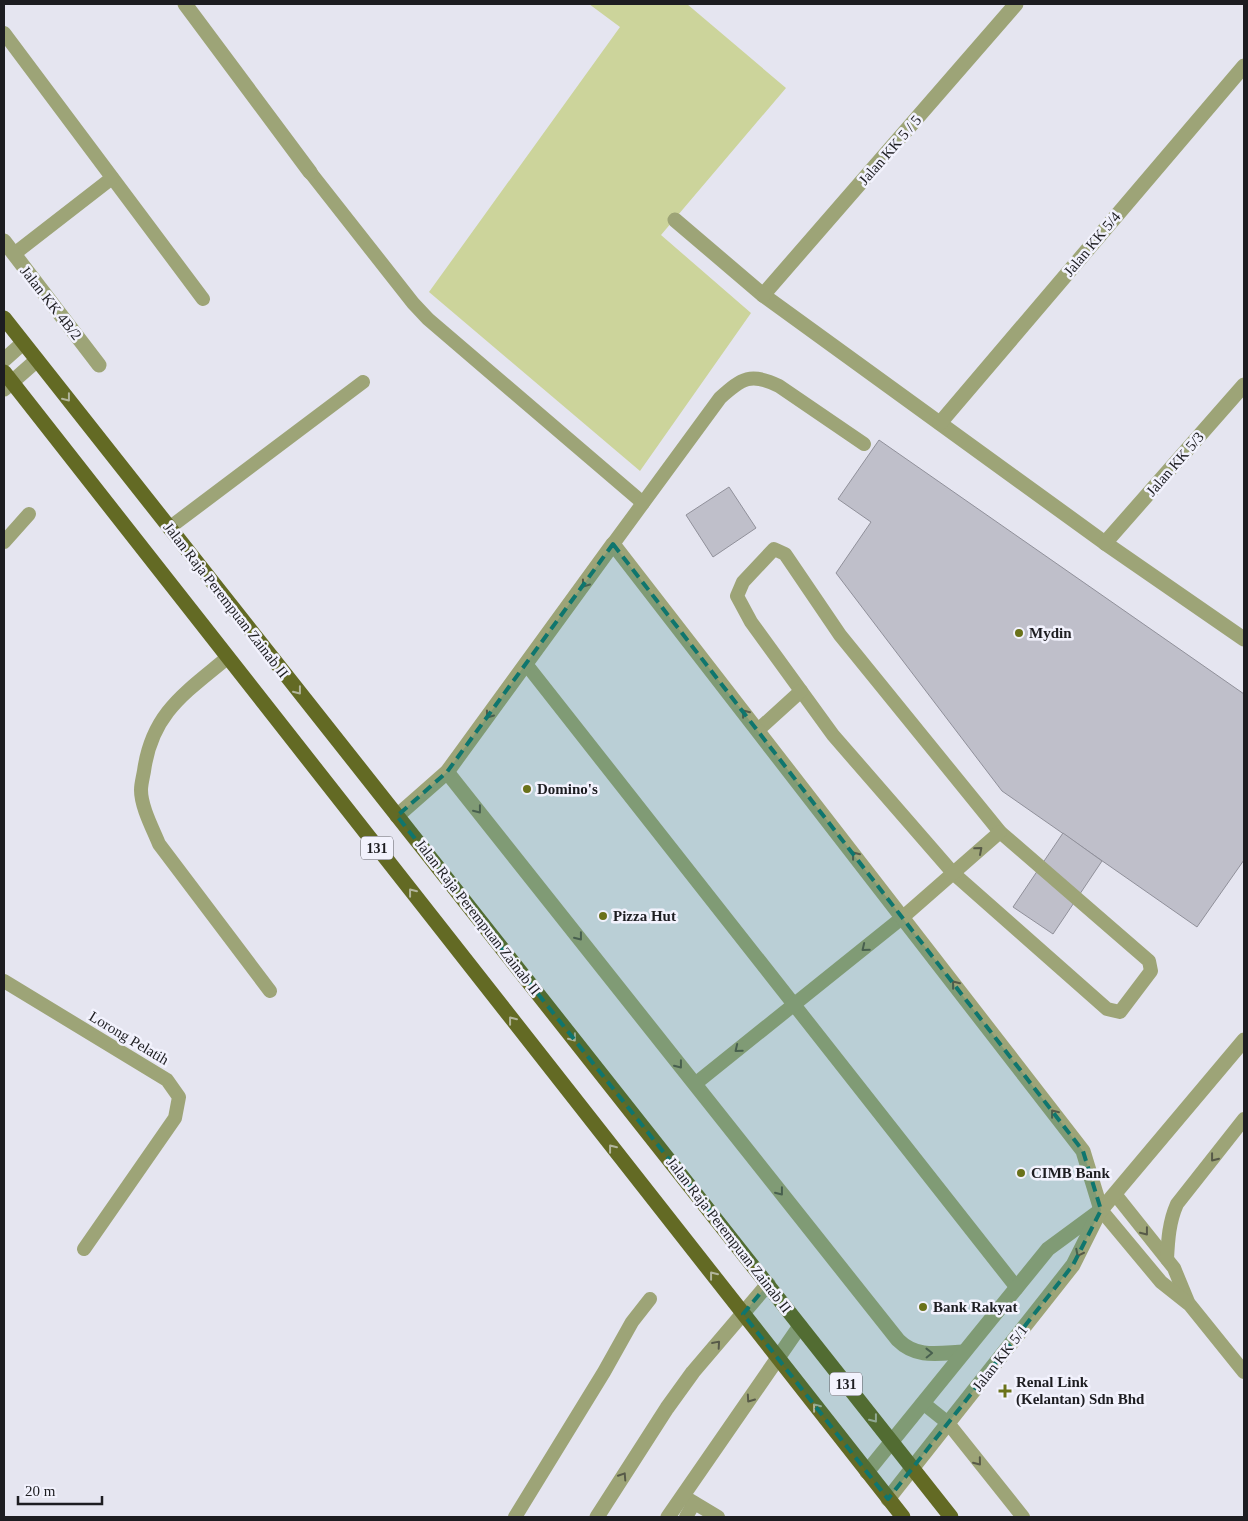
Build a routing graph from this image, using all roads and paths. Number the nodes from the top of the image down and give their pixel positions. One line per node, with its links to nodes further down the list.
1 (185, 4): 5 (street)
2 (1016, 4): 10 (street, Jalan KK 5 / 5)
3 (4, 33): 6 (lane)
4 (1244, 66): 20 (street, Jalan KK 5/4)
5 (310, 172): 22 (lane)
6 (112, 178): 9 (lane); 11 (lane)
7 (675, 220): 10 (street)
8 (4, 241): 9 (street, Jalan KK 4B/2)
9 (9, 258): 16 (street, Jalan KK 4B/2)
10 (763, 295): 20 (street)
11 (203, 299)
12 (4, 318): 13 (main road, Jalan Raja Perempuan Zainab II / 131)
13 (23, 343): 14 (street); 15 (main road, Jalan Raja Perempuan Zainab II / 131)
14 (4, 360)
15 (37, 360): 17 (street); 24 (main road, Jalan Raja Perempuan Zainab II / 131, one-way to 24)
16 (99, 365)
17 (6, 381): 29 (main road, 131)
18 (363, 382): 24 (lane)
19 (1244, 385): 26 (street, Jalan KK 5/3)
20 (940, 423): 26 (street)
21 (864, 444): 22 (lane)
22 (644, 503): 27 (lane)
23 (29, 514): 25 (lane)
24 (169, 528): 34 (main road, Jalan Raja Perempuan Zainab II / 131, one-way to 34)
25 (4, 542)
26 (1105, 543): 28 (street)
27 (613, 544): 30 (street, one-way to 30); 32 (street, one-way to 27)
28 (1244, 639)
29 (227, 658): 39 (lane); 52 (main road, 131, one-way to 29)
30 (526, 664): 33 (street, one-way to 33); 40 (lane)
31 (801, 691): 32 (lane); 35 (lane); 36 (lane)
32 (758, 730): 37 (street, one-way to 32)
33 (447, 772): 34 (street); 42 (street, one-way to 42)
34 (397, 816): 48 (main road, Jalan Raja Perempuan Zainab II / 131, one-way to 48)
35 (1000, 832): 36 (lane, one-way to 35); 36 (lane)
36 (953, 873): 37 (lane)
37 (903, 917): 40 (lane, one-way to 40); 45 (street, one-way to 37)
38 (4, 981): 46 (lane, Lorong Pelatih)
39 (270, 991)
40 (794, 1004): 42 (lane, one-way to 42); 49 (lane)
41 (1244, 1040): 44 (street, Jalan KK 5/1)
42 (695, 1084): 54 (street, one-way to 54)
43 (1244, 1119): 47 (lane, one-way to 47)
44 (1115, 1194): 45 (street, Jalan KK 5/1); 47 (lane, one-way to 47)
45 (1101, 1210): 49 (street, Jalan KK 5/1); 51 (lane); 58 (street, Jalan KK 5/1, one-way to 58)
46 (84, 1249)
47 (1167, 1259): 51 (lane)
48 (768, 1284): 52 (street); 53 (main road, Jalan Raja Perempuan Zainab II / 131)
49 (1017, 1288): 54 (street, Jalan KK 5/1)
50 (650, 1299): 64 (lane)
51 (1190, 1305): 56 (lane)
52 (743, 1314): 55 (main road, 131); 65 (street, one-way to 52)
53 (800, 1326): 55 (street); 59 (main road, Jalan Raja Perempuan Zainab II / 131, one-way to 59)
54 (964, 1352): 57 (street, Jalan KK 5/1)
55 (778, 1359): 61 (main road, 131, one-way to 55); 63 (street, one-way to 63)
56 (1244, 1372)
57 (923, 1403): 58 (lane); 59 (street, Jalan KK 5/1)
58 (948, 1423): 60 (street, Jalan KK 5/1); 71 (lane, one-way to 71)
59 (892, 1442): 60 (main road, Jalan Raja Perempuan Zainab II / 131); 61 (street, Jalan KK 5/1)
60 (912, 1468): 62 (street, Jalan KK 5/1); 70 (main road, Jalan Raja Perempuan Zainab II / 131)
61 (868, 1472): 62 (main road, 131)
62 (888, 1498): 69 (main road, 131)
63 (689, 1500): 66 (street); 67 (lane); 68 (lane)
64 (515, 1517)
65 (597, 1517)
66 (668, 1517)
67 (686, 1517)
68 (718, 1517)
69 (903, 1517)
70 (951, 1517)
71 (1023, 1517)

